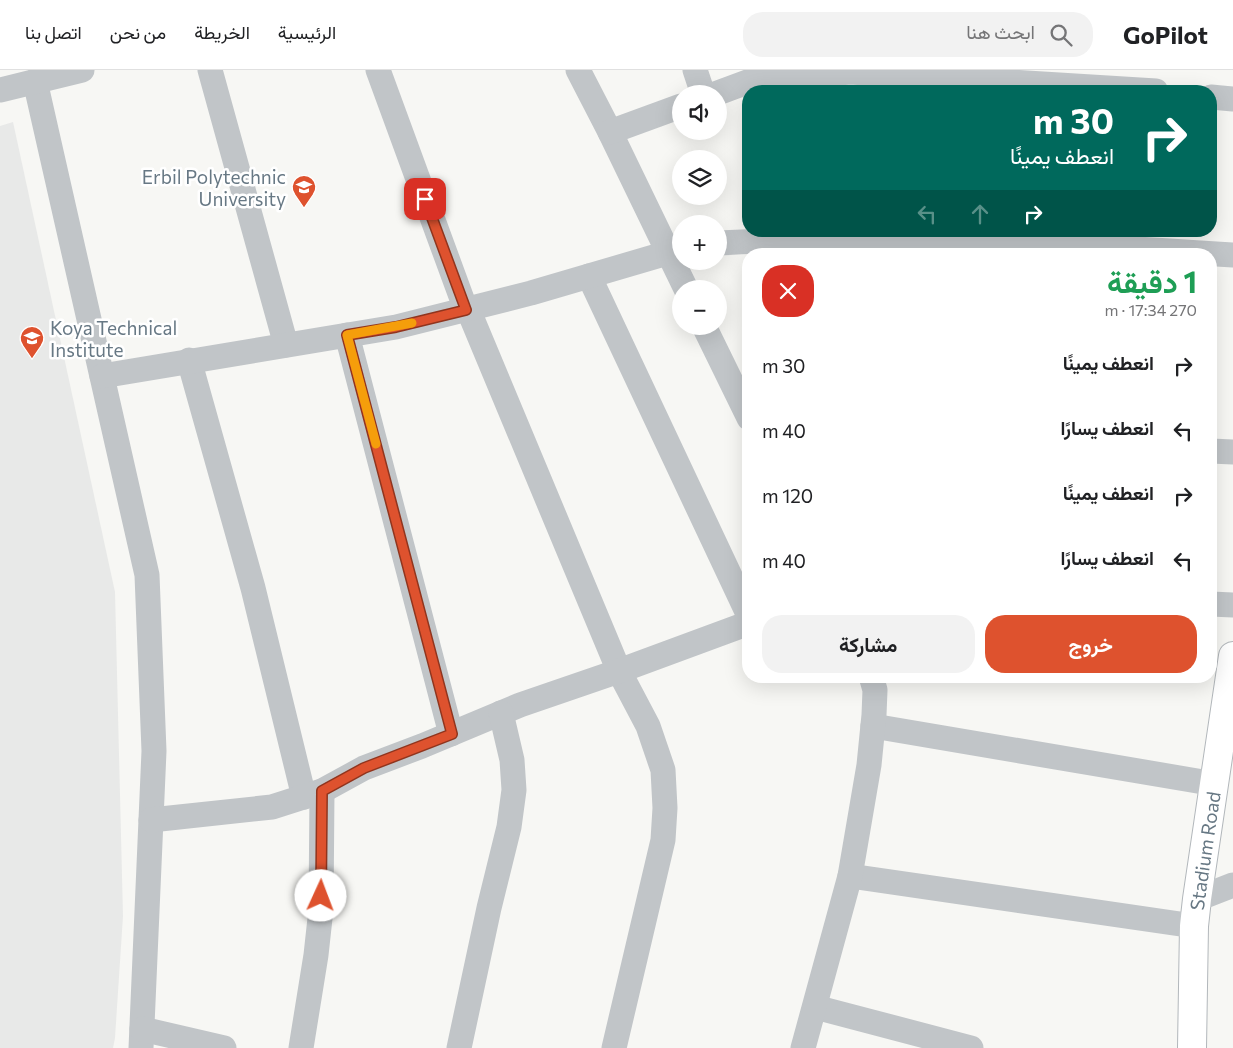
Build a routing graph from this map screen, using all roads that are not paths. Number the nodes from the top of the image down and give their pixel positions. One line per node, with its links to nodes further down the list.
1 (82, 70): 7 (street)
2 (210, 70): 29 (street)
3 (378, 70): 26 (street)
4 (578, 70): 16 (street)
5 (695, 70): 9 (street)
6 (1134, 79): 8 (street); 10 (street)
7 (35, 81): 11 (street); 31 (street)
8 (887, 83): 12 (street)
9 (700, 85)
10 (1145, 85)
11 (0, 90)
12 (727, 90)
13 (1217, 98): 14 (street)
14 (1233, 99)
15 (672, 109): 16 (street)
16 (610, 132): 20 (street)
17 (857, 237): 19 (street)
18 (899, 237): 21 (street)
19 (727, 243)
20 (672, 245)
21 (1106, 248)
22 (672, 251): 25 (street)
23 (1217, 254): 24 (street)
24 (1233, 255)
25 (589, 276): 26 (street); 35 (street)
26 (467, 309): 27 (street); 40 (street)
27 (347, 335): 29 (street); 44 (street)
28 (708, 335): 32 (street)
29 (286, 345): 30 (street)
30 (189, 360): 31 (street); 46 (street)
31 (102, 376): 47 (street)
32 (742, 404)
33 (1217, 451): 34 (street)
34 (1233, 452)
35 (742, 601)
36 (1217, 604): 37 (street)
37 (1233, 605)
38 (742, 626): 40 (street)
39 (1232, 666): 45 (main road, Stadium Road)
40 (620, 671): 42 (street); 57 (street)
41 (874, 683): 43 (street)
42 (501, 713): 44 (street); 56 (street)
43 (873, 726): 45 (street); 48 (street)
44 (452, 734): 46 (street)
45 (1215, 784): 50 (main road, Stadium Road)
46 (313, 794): 47 (street); 55 (street)
47 (151, 820): 53 (street)
48 (850, 876): 51 (street); 52 (street)
49 (1233, 886): 50 (street)
50 (1197, 899): 51 (main road, Stadium Road)
51 (1194, 926): 60 (main road, Stadium Road)
52 (815, 1006): 58 (street); 59 (street)
53 (141, 1038): 54 (street)
54 (224, 1048)
55 (301, 1048)
56 (459, 1048)
57 (614, 1048)
58 (803, 1048)
59 (972, 1048)
60 (1192, 1048)

